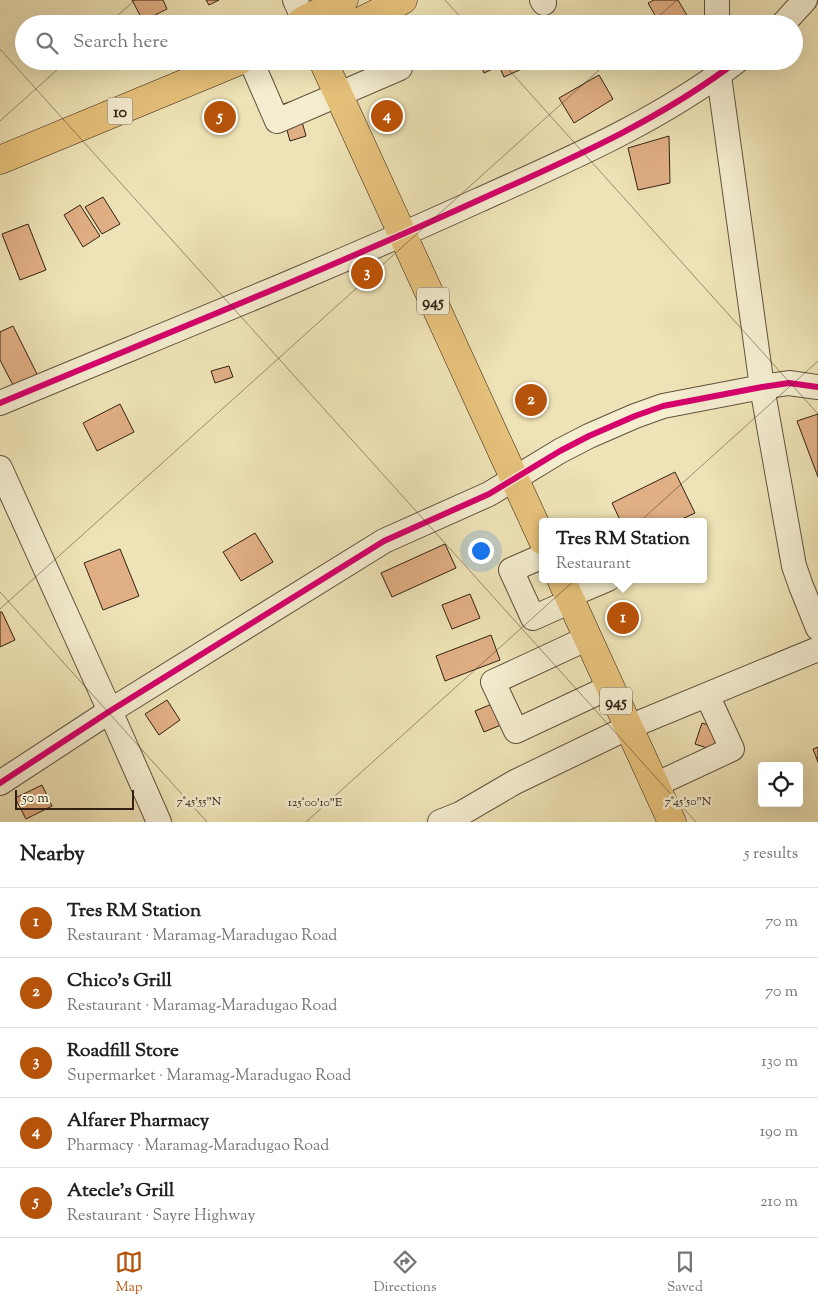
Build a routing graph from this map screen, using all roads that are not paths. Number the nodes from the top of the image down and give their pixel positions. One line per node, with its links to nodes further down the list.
1 (344, 0): 5 (main road)
2 (403, 0): 6 (main road)
3 (717, 0): 7 (street)
4 (805, 0): 8 (street)
5 (306, 15)
6 (380, 15)
7 (718, 15)
8 (791, 15)
9 (217, 70): 16 (main road, 10)
10 (255, 70): 15 (street)
11 (327, 70): 15 (main road, 945)
12 (395, 70): 15 (street)
13 (715, 70): 17 (street)
14 (718, 70): 18 (street)
15 (339, 94): 17 (main road, 945)
16 (0, 160)
17 (402, 235): 20 (street); 22 (main road, 945)
18 (762, 386): 19 (street); 22 (street); 27 (street)
19 (818, 387)
20 (0, 403)
21 (0, 468): 32 (street)
22 (515, 479): 23 (main road, 945); 32 (street)
23 (539, 532)
24 (539, 558): 26 (street)
25 (595, 583): 26 (street)
26 (567, 592): 28 (main road, 945)
27 (818, 628)
28 (588, 638): 30 (main road, 945); 30 (street)
29 (818, 649): 31 (street)
30 (610, 687): 33 (main road, 945)
31 (707, 695): 33 (street); 35 (street)
32 (110, 711): 34 (street); 37 (street)
33 (629, 728): 35 (main road, 945); 36 (street)
34 (0, 783)
35 (655, 784): 38 (main road, 945)
36 (455, 819)
37 (159, 822)
38 (672, 822)

